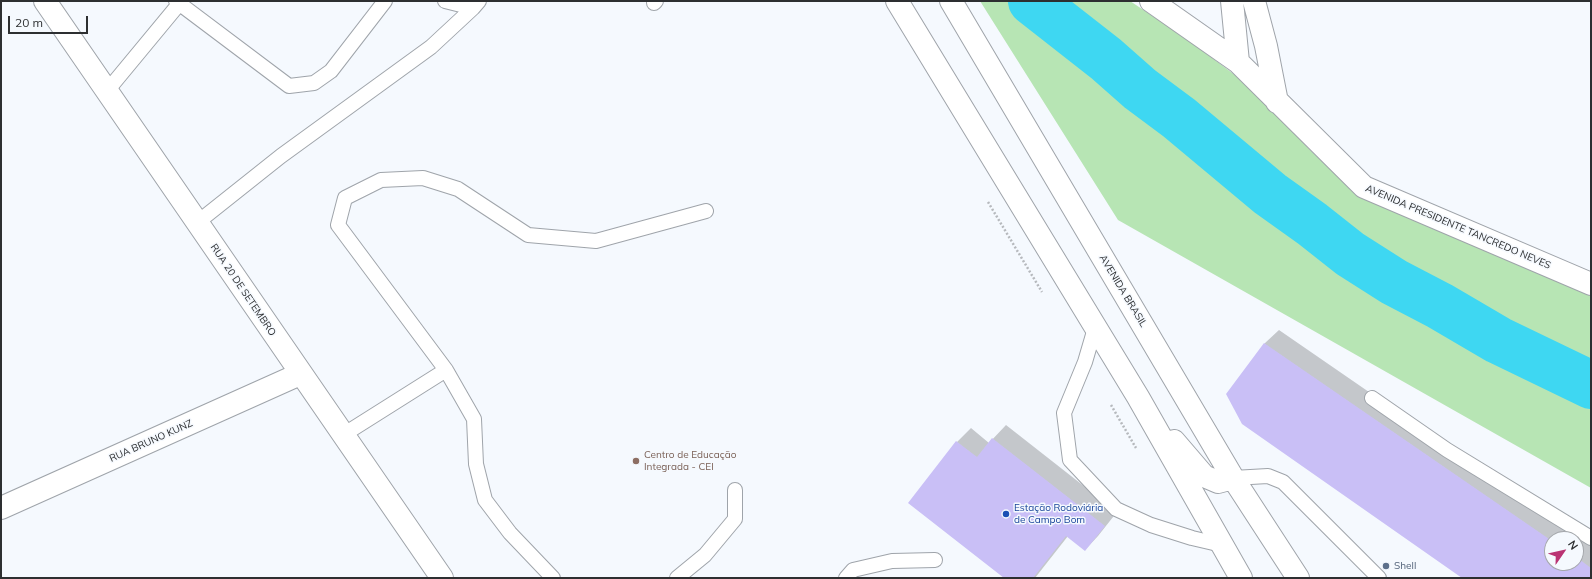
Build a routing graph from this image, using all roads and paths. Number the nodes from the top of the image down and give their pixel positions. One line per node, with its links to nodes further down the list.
1 (45, 1): 12 (street, RUA 20 DE SETEMBRO)
2 (385, 1): 9 (lane)
3 (445, 1): 10 (lane)
4 (897, 1): 17 (street)
5 (951, 1): 23 (street, AVENIDA BRASIL)
6 (1151, 1): 11 (street, AVENIDA PRESIDENTE TANCREDO NEVES)
7 (1232, 1): 11 (street)
8 (1254, 1): 13 (street)
9 (177, 2): 12 (lane)
10 (476, 5): 15 (lane)
11 (1238, 62): 13 (street, AVENIDA PRESIDENTE TANCREDO NEVES)
12 (107, 91): 15 (street, RUA 20 DE SETEMBRO)
13 (1277, 102): 16 (street, AVENIDA PRESIDENTE TANCREDO NEVES)
14 (706, 211): 18 (lane)
15 (198, 222): 19 (street, RUA 20 DE SETEMBRO)
16 (1591, 284)
17 (1095, 328): 20 (street); 27 (lane)
18 (446, 370): 22 (lane); 30 (lane)
19 (300, 374): 22 (street, RUA 20 DE SETEMBRO); 25 (street, RUA BRUNO KUNZ)
20 (1138, 397): 23 (street); 27 (street)
21 (1372, 398): 26 (lane)
22 (343, 435): 29 (street, RUA 20 DE SETEMBRO)
23 (1233, 478): 34 (street, AVENIDA BRASIL); 35 (lane)
24 (735, 490): 31 (lane)
25 (1, 508)
26 (1591, 538)
27 (1222, 545): 33 (street)
28 (935, 560): 32 (lane)
29 (442, 578)
30 (553, 578)
31 (677, 578)
32 (846, 578)
33 (1241, 578)
34 (1298, 578)
35 (1379, 578)

